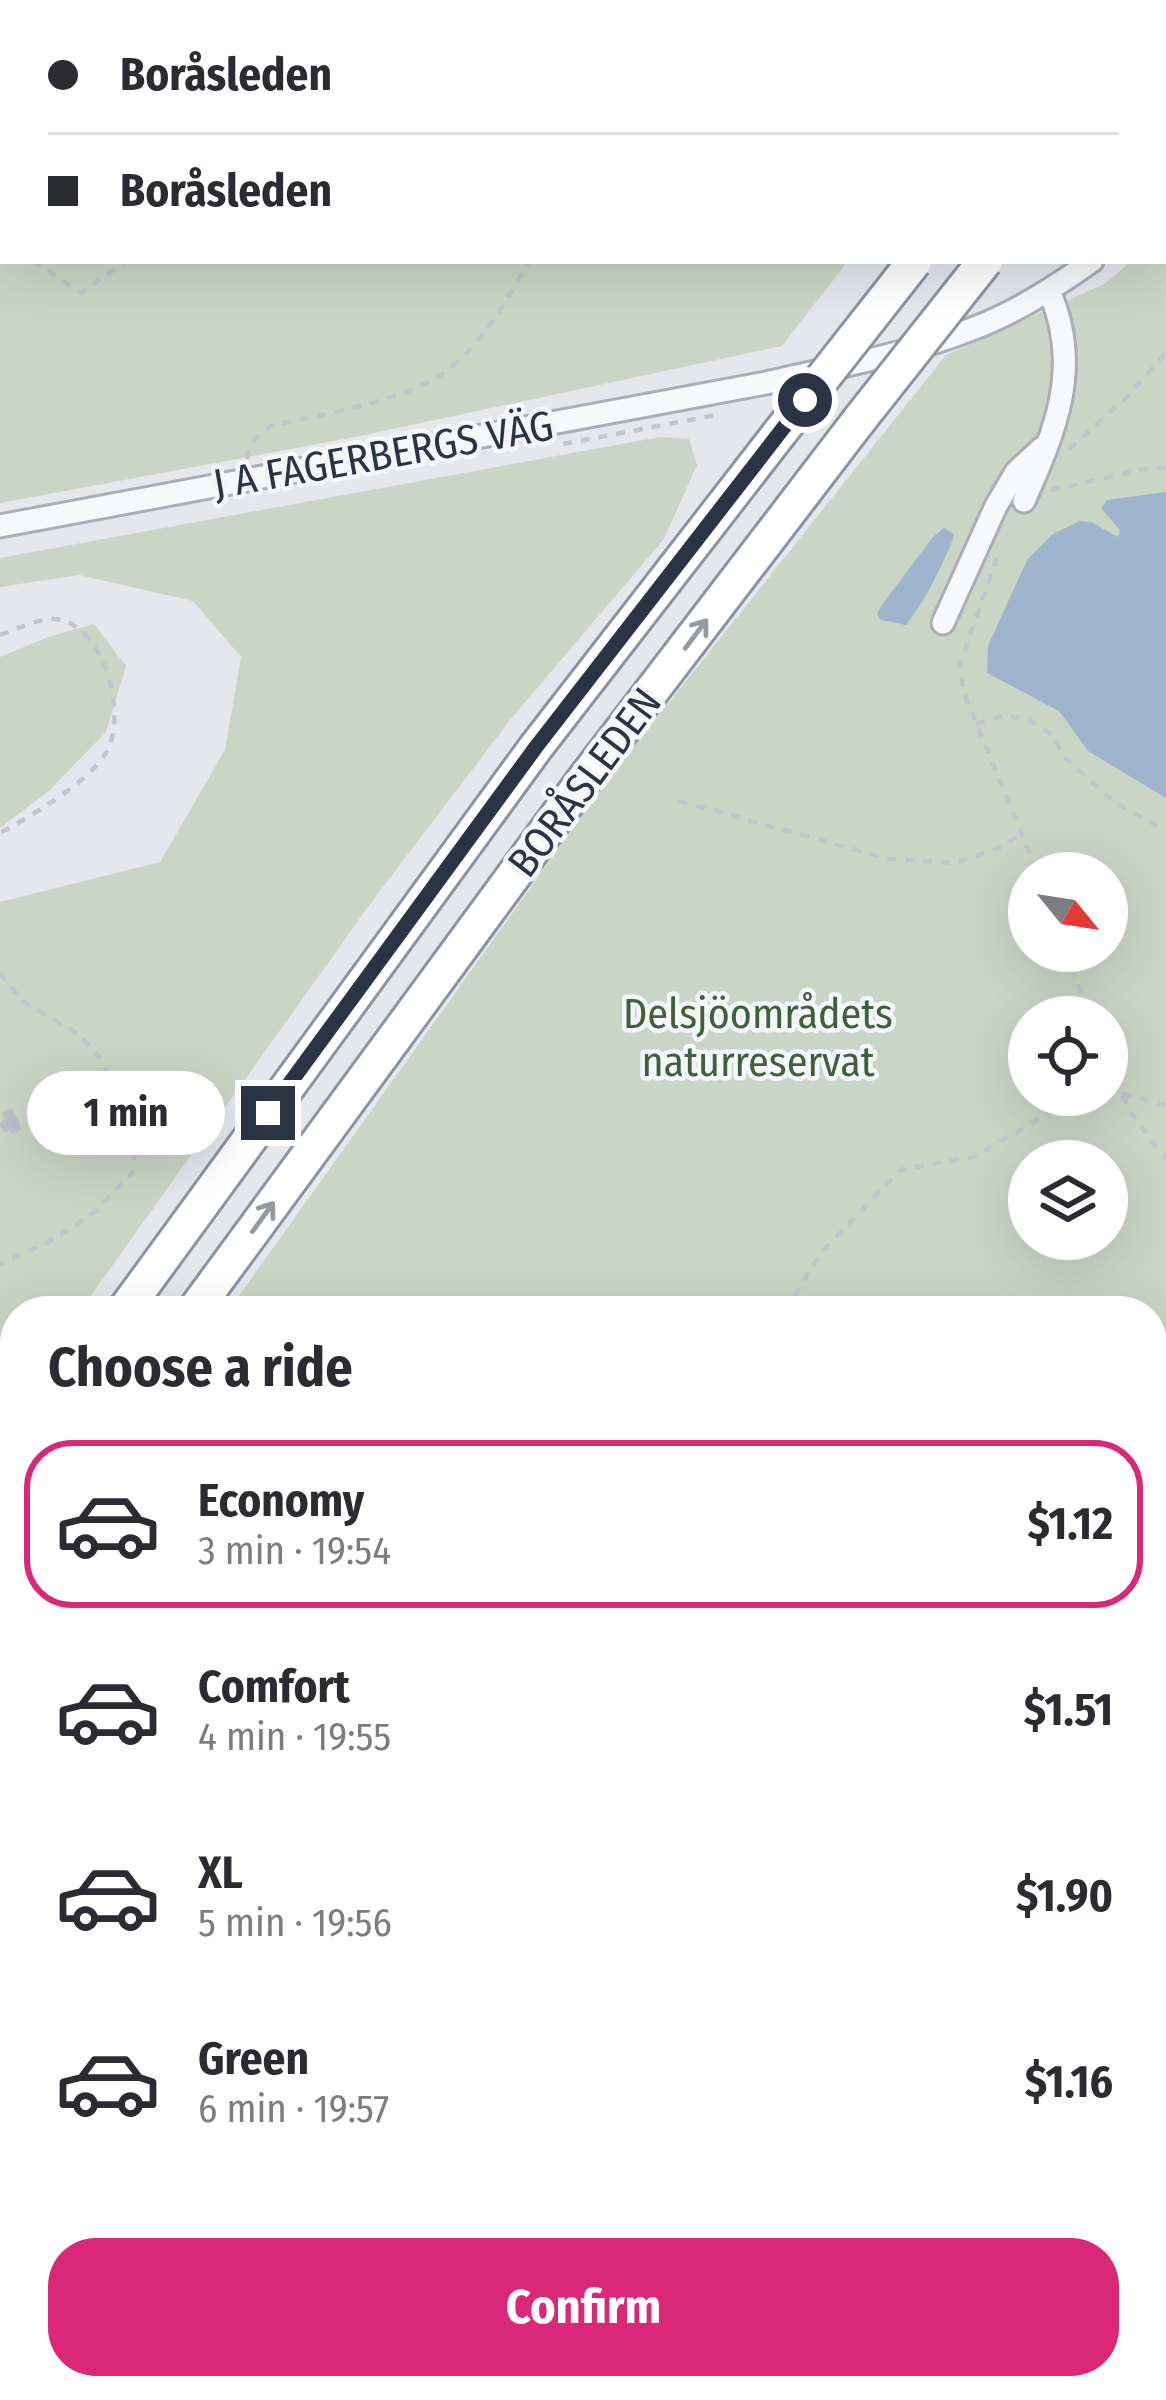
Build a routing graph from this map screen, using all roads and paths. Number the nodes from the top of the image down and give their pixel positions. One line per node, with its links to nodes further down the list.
1 (37, 264): 2 (path)
2 (122, 264)
3 (527, 264): 10 (path)
4 (912, 264): 30 (highway, BORÅSLEDEN, bridge)
5 (983, 264): 31 (highway, BORÅSLEDEN, one-way to 5, bridge)
6 (1088, 264): 7 (street)
7 (1048, 291): 9 (street); 13 (street, J A FAGERBERGS VÄG)
8 (1166, 353): 9 (path)
9 (1056, 449): 12 (street); 15 (street)
10 (248, 452)
11 (1166, 468): 12 (path)
12 (1024, 501)
13 (0, 526)
14 (1002, 546): 17 (path)
15 (943, 623)
16 (0, 635): 20 (path)
17 (976, 724): 19 (path); 21 (path)
18 (679, 801): 21 (path)
19 (1166, 831)
20 (0, 833)
21 (1023, 833): 22 (path)
22 (1030, 852)
23 (0, 973): 29 (path)
24 (1128, 1096): 25 (path)
25 (1166, 1105)
26 (1128, 1107): 28 (path)
27 (1044, 1116): 32 (path)
28 (1166, 1160)
29 (0, 1264)
30 (135, 1296)
31 (205, 1296)
32 (796, 1296)

